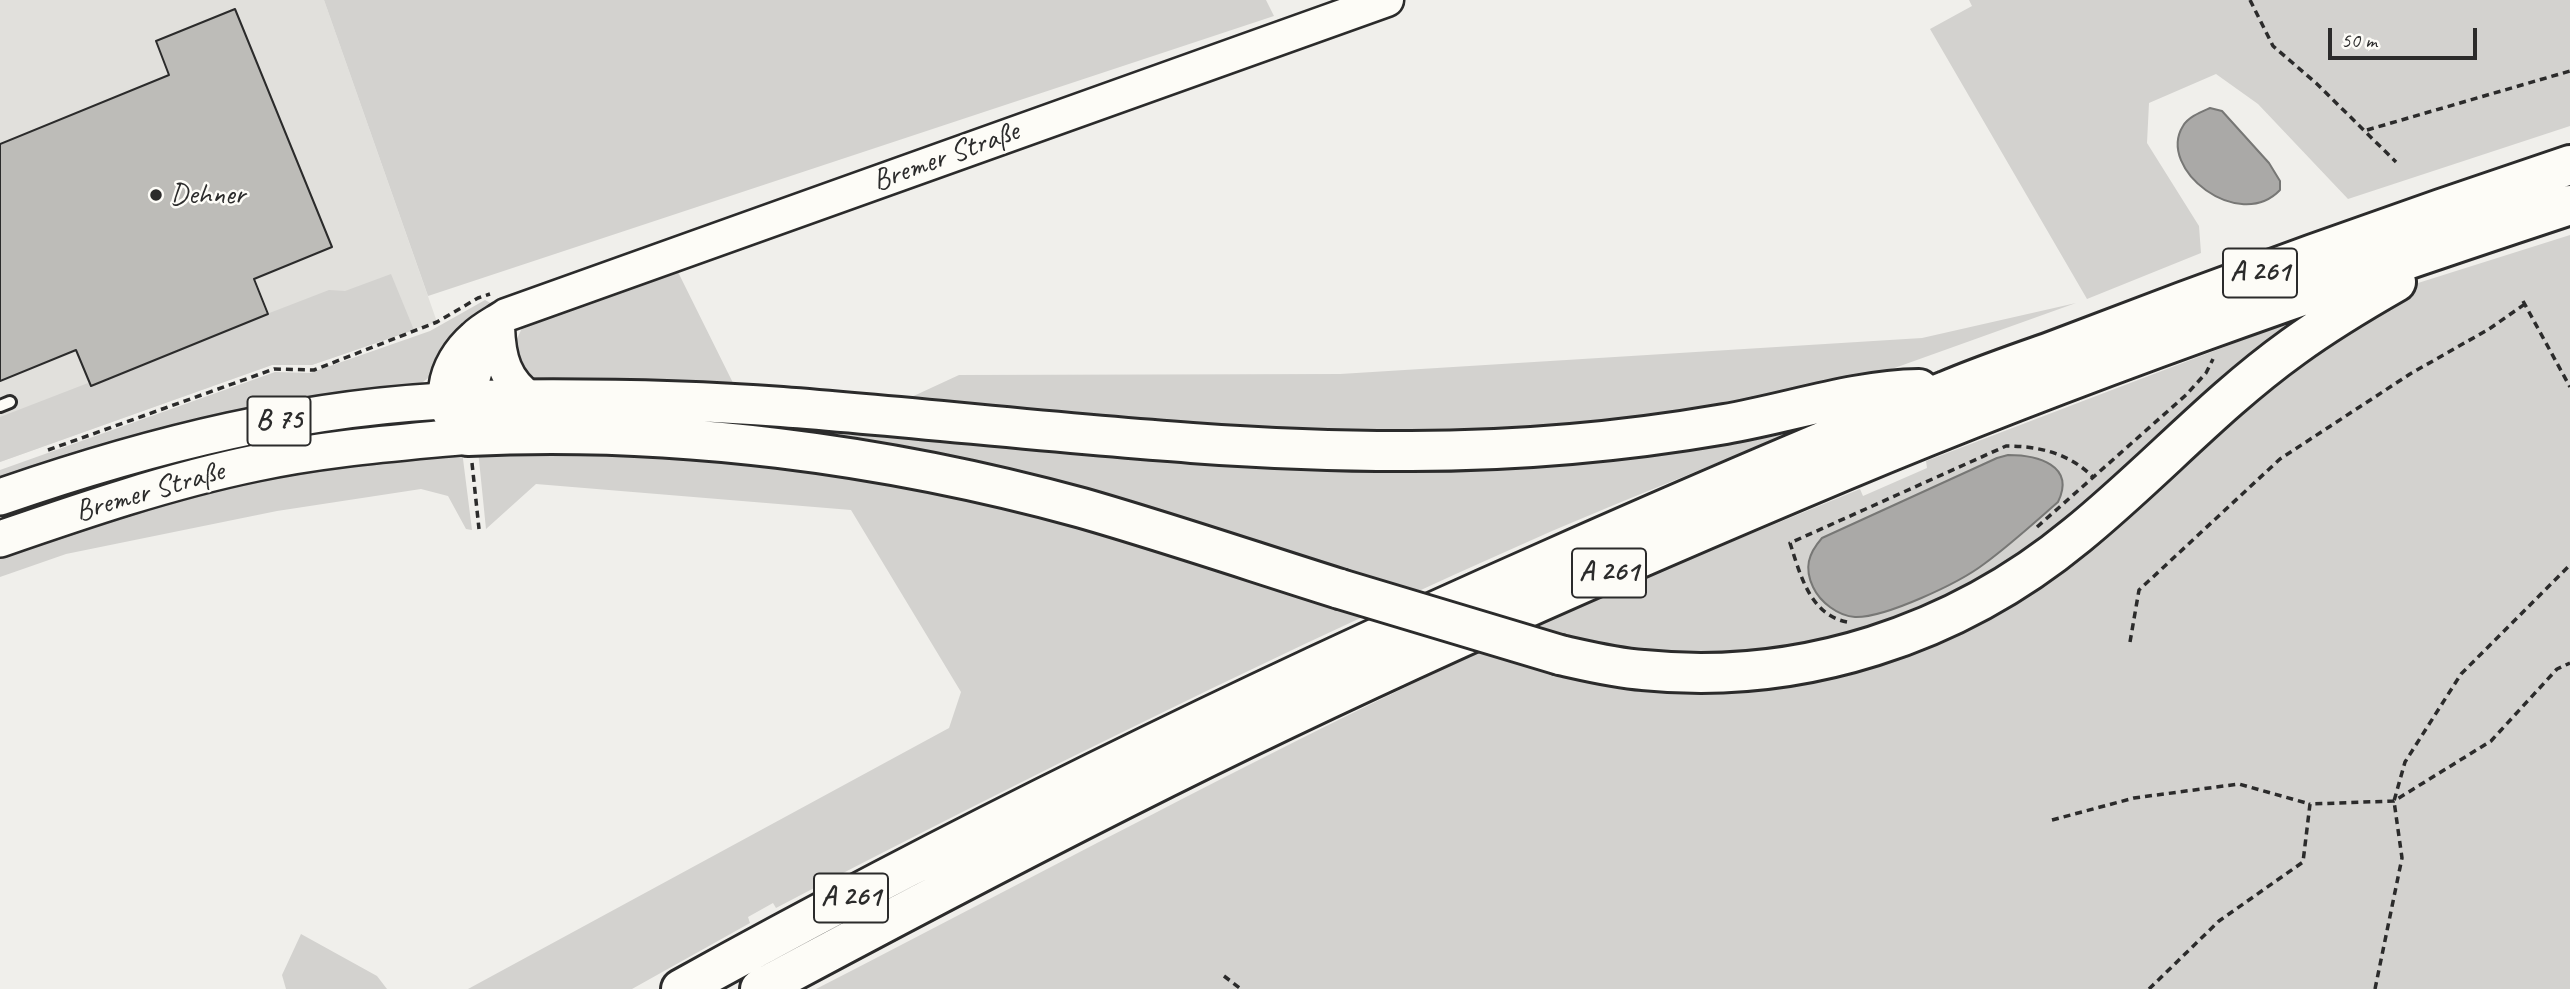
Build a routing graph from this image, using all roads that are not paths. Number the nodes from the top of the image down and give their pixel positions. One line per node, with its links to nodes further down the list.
1 (1387, 0): 5 (main road, Bremer Straße)
2 (2570, 165): 6 (highway, A 261)
3 (2570, 205): 4 (highway, A 261)
4 (2490, 231): 8 (highway, bridge); 12 (highway, A 261)
5 (502, 321): 7 (main road); 8 (main road)
6 (1953, 388): 7 (highway); 11 (highway, A 261)
7 (531, 399): 8 (highway)
8 (460, 413): 9 (main road, Bremer Straße / B 75); 10 (main road, Bremer Straße / B 75)
9 (0, 497)
10 (0, 538)
11 (681, 989)
12 (760, 989)

